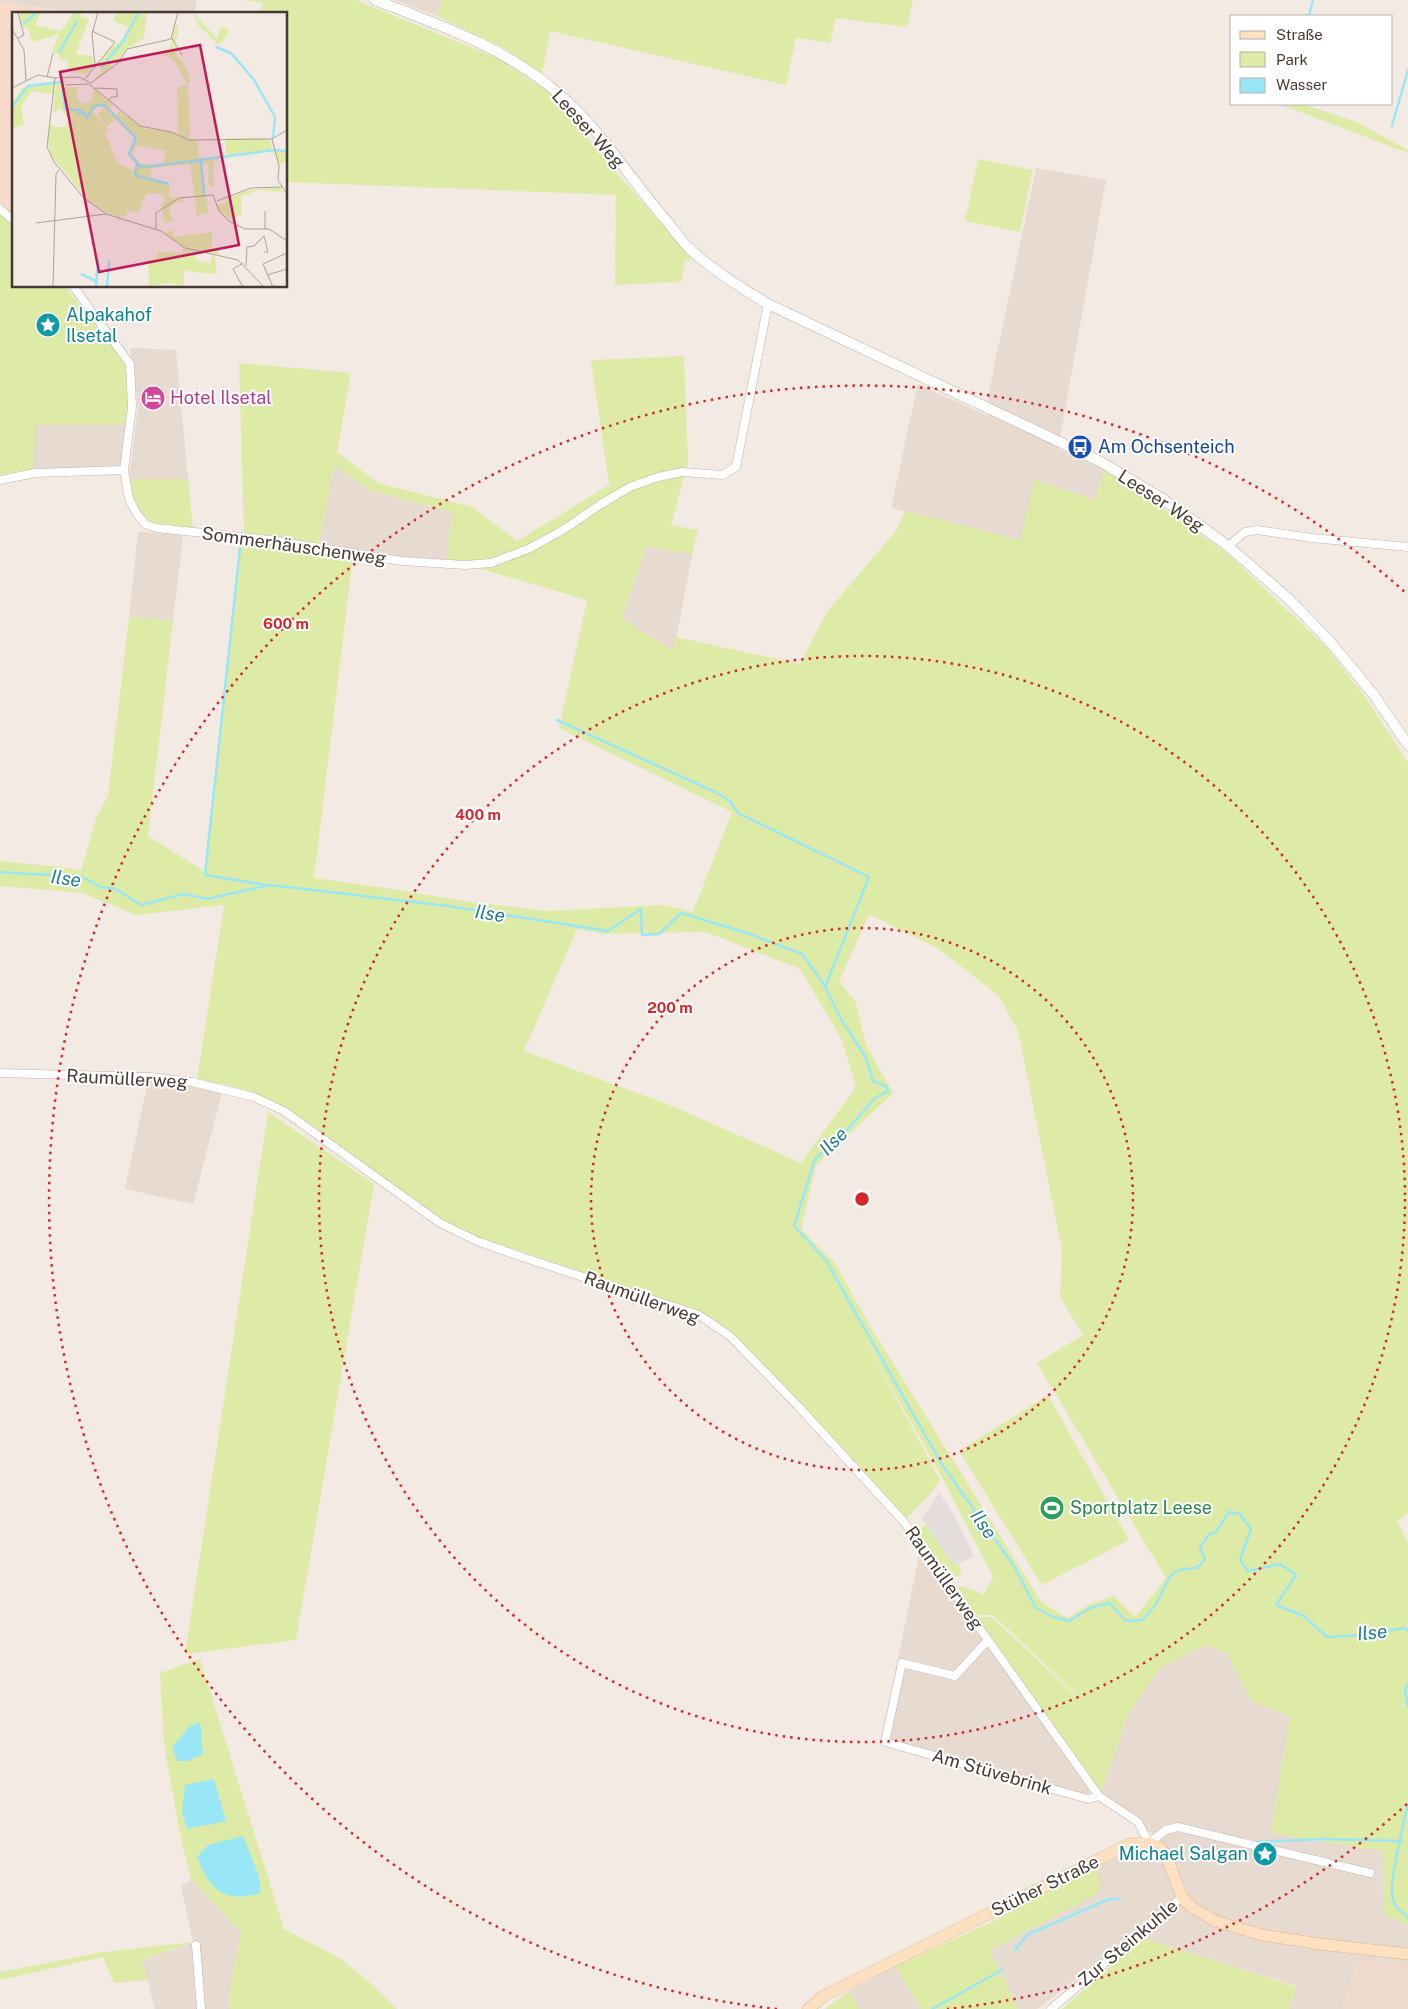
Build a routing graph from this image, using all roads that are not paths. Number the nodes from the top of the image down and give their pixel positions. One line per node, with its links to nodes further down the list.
1 (375, 0): 5 (street, Leeser Weg)
2 (0, 209): 3 (street)
3 (12, 219)
4 (74, 288): 6 (street, Sommerhäuschenweg)
5 (768, 304): 6 (street, Sommerhäuschenweg); 8 (street, Leeser Weg)
6 (124, 470): 7 (street)
7 (0, 480)
8 (1228, 546): 9 (street); 10 (street, Leeser Weg)
9 (1408, 547)
10 (1408, 745)
11 (0, 1073): 12 (street, Raumüllerweg)
12 (987, 1641): 13 (street, Raumüllerweg); 13 (street, Am Stüvebrink)
13 (1099, 1796): 14 (street, Raumüllerweg)
14 (1149, 1843): 15 (street); 16 (main road); 20 (main road, Stüher Straße)
15 (1370, 1873)
16 (1182, 1897): 18 (main road); 21 (street, Zur Steinkuhle)
17 (196, 1945): 19 (street)
18 (1408, 1954)
19 (201, 2009)
20 (808, 2009)
21 (1050, 2009)

